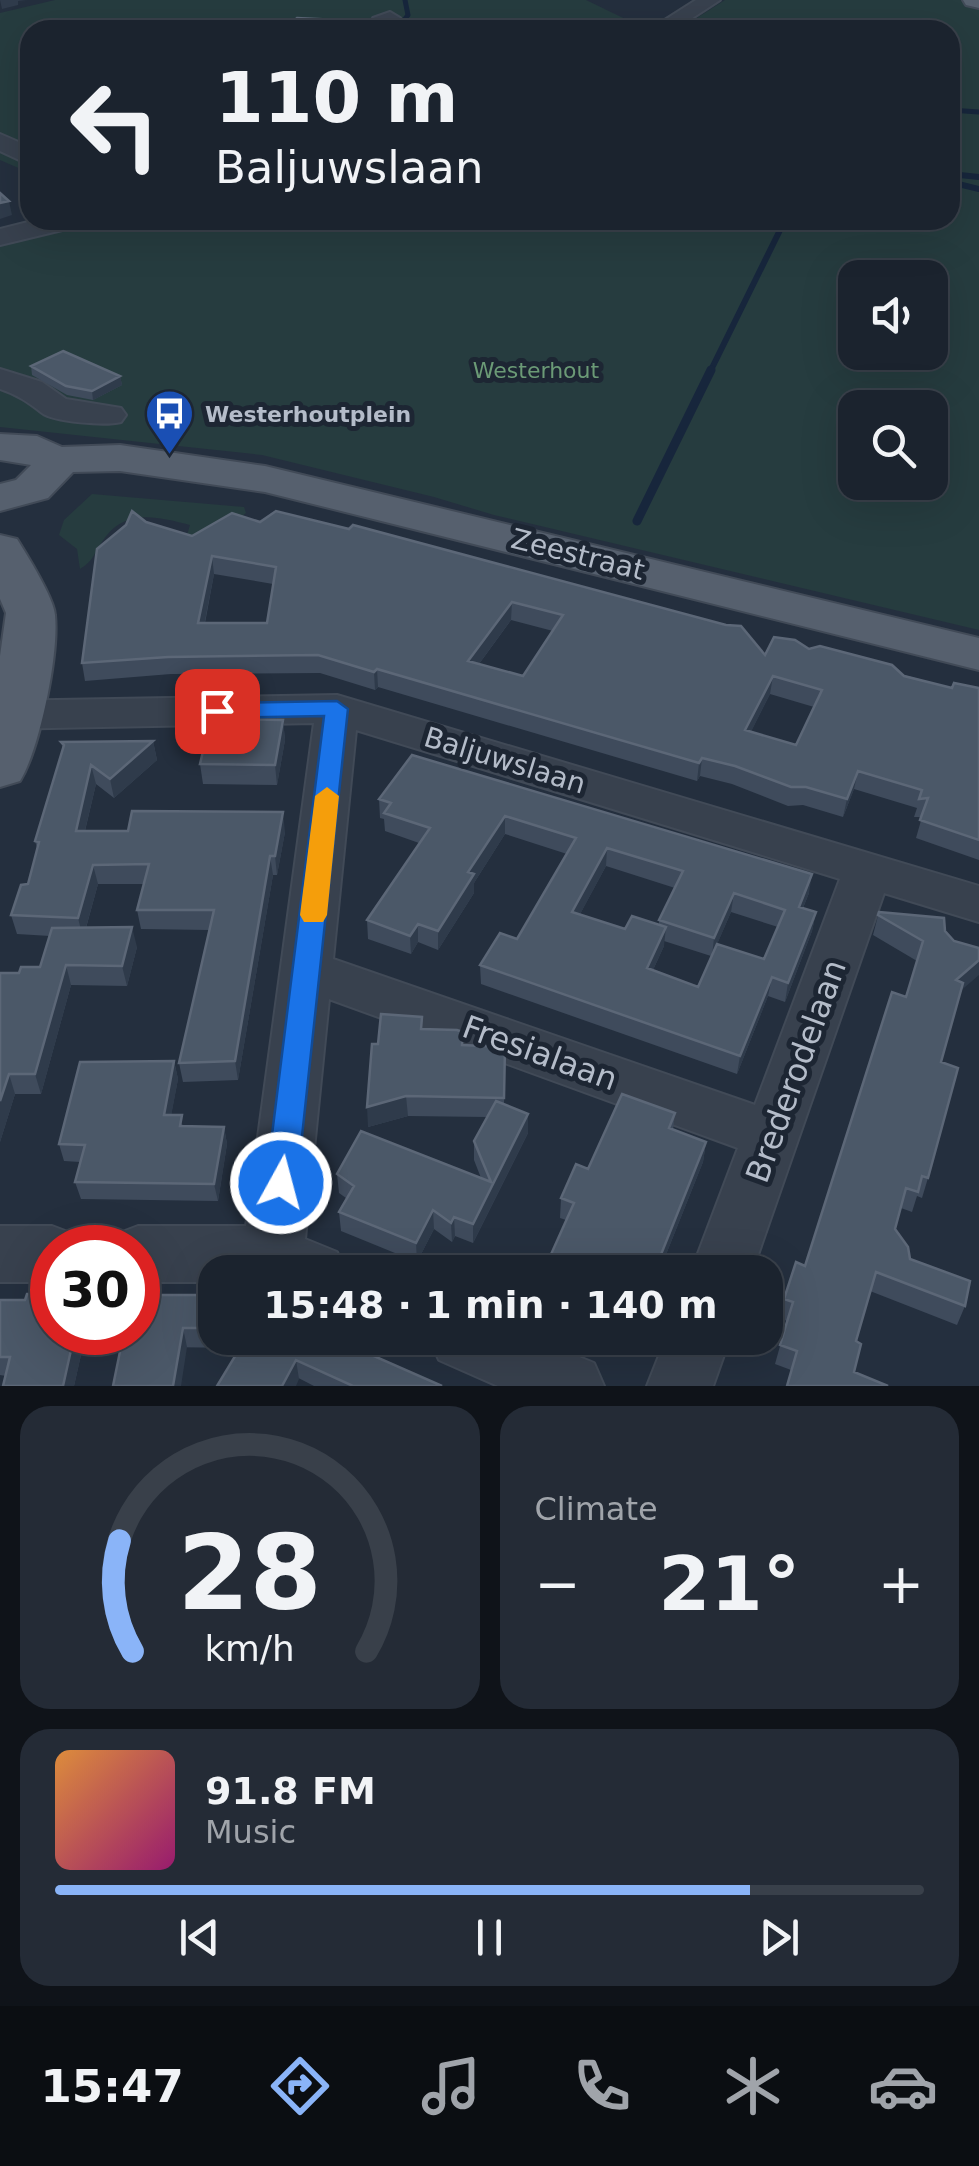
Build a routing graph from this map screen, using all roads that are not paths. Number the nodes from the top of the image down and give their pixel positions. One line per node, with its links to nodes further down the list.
1 (710, 0): 2 (street)
2 (676, 20)
3 (28, 230): 4 (street)
4 (0, 237)
5 (0, 379): 8 (street)
6 (112, 412): 8 (street)
7 (0, 447): 8 (main road, Zeestraat)
8 (32, 469): 10 (main road, Zeestraat)
9 (0, 549): 12 (main road)
10 (979, 654)
11 (337, 709): 12 (street, Baljuwslaan); 14 (street, Baljuwslaan); 16 (street)
12 (9, 715): 13 (main road)
13 (0, 768)
14 (868, 870): 15 (street, Baljuwslaan); 17 (street, Brederodelaan)
15 (979, 904)
16 (308, 970): 17 (street, Fresialaan); 21 (street)
17 (774, 1136): 22 (street, Brederodelaan)
18 (0, 1254): 19 (street)
19 (30, 1254)
20 (160, 1255): 23 (street)
21 (294, 1255)
22 (728, 1255)
23 (198, 1257)
24 (501, 1355): 26 (street)
25 (692, 1355): 27 (street)
26 (571, 1386)
27 (680, 1386)

